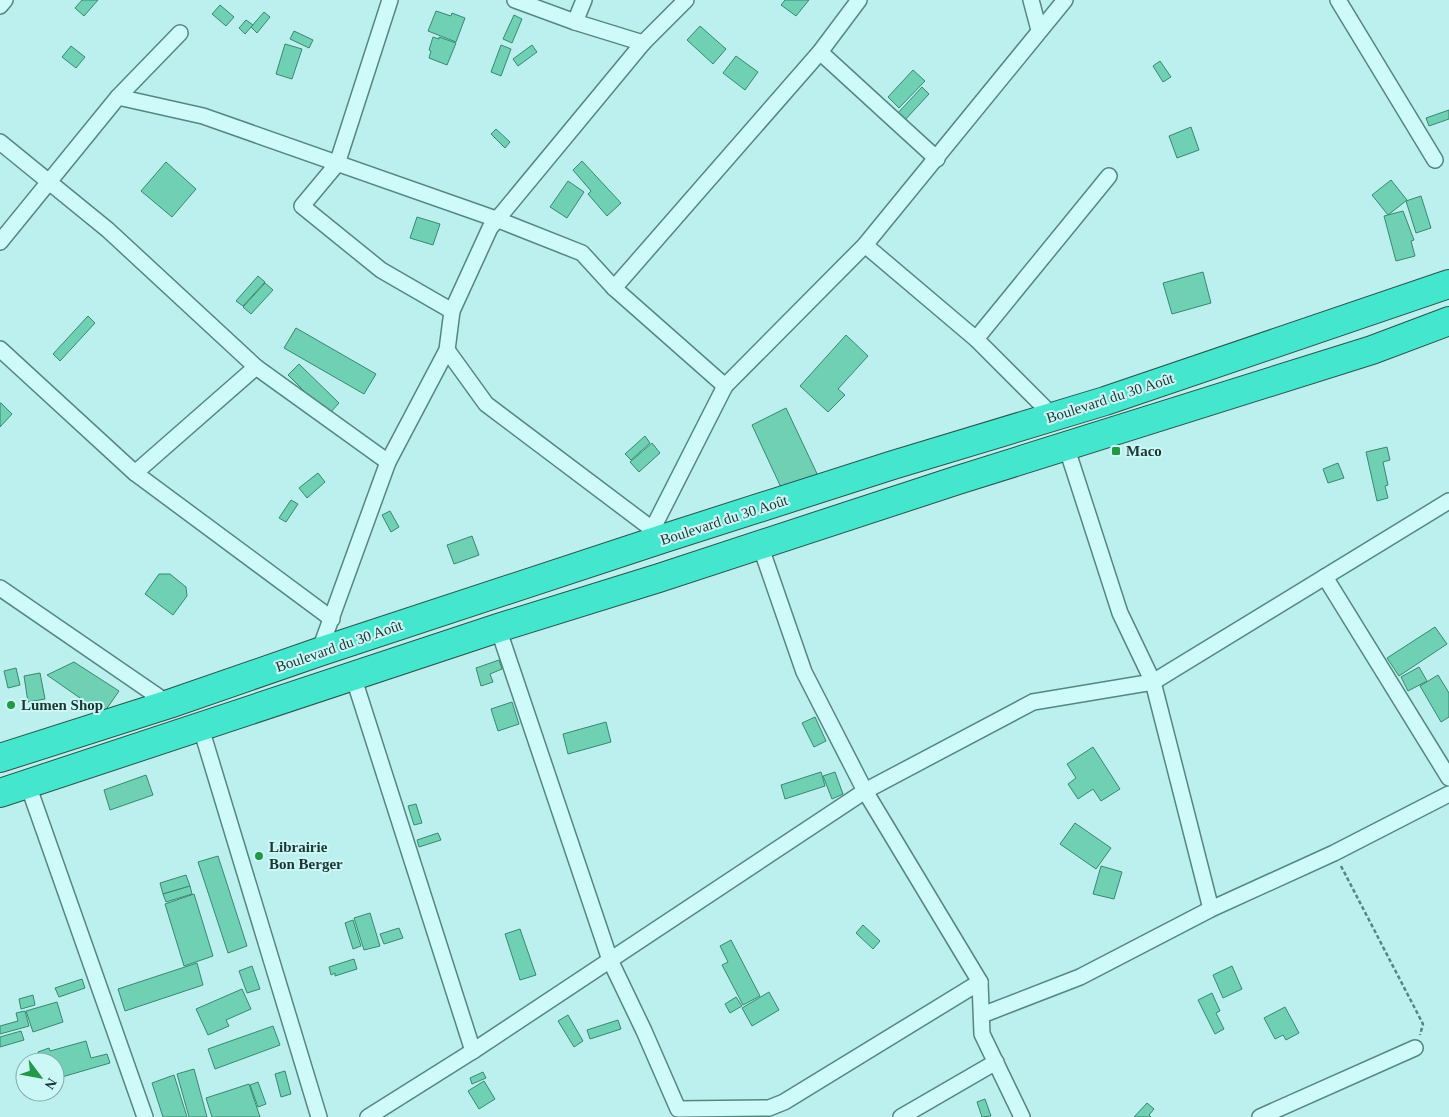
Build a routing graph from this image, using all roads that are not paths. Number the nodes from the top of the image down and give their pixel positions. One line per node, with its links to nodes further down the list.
1 (6, 0): 10 (street)
2 (390, 0): 20 (street)
3 (515, 0): 11 (street)
4 (584, 0): 11 (street)
5 (686, 0): 14 (street)
6 (859, 0): 15 (street)
7 (1031, 0): 12 (street)
8 (1065, 0): 12 (street)
9 (1338, 0): 19 (street)
10 (0, 6)
11 (575, 22): 14 (street)
12 (1039, 30): 18 (street)
13 (180, 33): 16 (street)
14 (643, 43): 23 (street)
15 (820, 52): 18 (street); 27 (street)
16 (118, 97): 20 (street); 22 (street)
17 (0, 142): 22 (street)
18 (937, 159): 25 (street)
19 (1435, 160)
20 (337, 164): 23 (street); 28 (street)
21 (1109, 176): 30 (street)
22 (50, 180): 24 (street); 33 (street)
23 (496, 219): 27 (street); 28 (street)
24 (0, 242)
25 (865, 245): 30 (street); 34 (street)
26 (1449, 284): 35 (highway, Boulevard du 30 Août)
27 (614, 288): 34 (street)
28 (452, 311): 32 (street)
29 (1449, 320): 36 (highway)
30 (976, 339): 35 (street)
31 (0, 348): 38 (street)
32 (447, 350): 37 (street); 40 (street)
33 (256, 366): 37 (street); 38 (street)
34 (725, 386): 40 (street)
35 (1054, 417): 40 (highway, Boulevard du 30 Août)
36 (1066, 446): 41 (highway); 48 (street)
37 (388, 462): 44 (street)
38 (135, 473): 44 (street)
39 (1449, 501): 42 (street)
40 (659, 534): 46 (highway, Boulevard du 30 Août)
41 (760, 545): 45 (highway); 54 (street)
42 (1325, 577): 48 (street); 52 (street)
43 (0, 588): 49 (street)
44 (332, 619): 46 (street)
45 (498, 628): 47 (highway); 58 (street)
46 (319, 652): 49 (highway, Boulevard du 30 Août)
47 (353, 676): 50 (highway); 62 (street)
48 (1153, 682): 54 (street); 57 (street)
49 (169, 704): 51 (highway, Boulevard du 30 Août)
50 (200, 725): 53 (highway); 66 (street)
51 (0, 758)
52 (1449, 778)
53 (28, 785): 55 (highway); 65 (street)
54 (865, 791): 58 (street); 59 (street)
55 (0, 794)
56 (1449, 794): 57 (street)
57 (1211, 909): 60 (street)
58 (610, 960): 62 (street); 64 (street)
59 (980, 982): 60 (street); 64 (street)
60 (982, 1015): 63 (street)
61 (1416, 1048): 70 (street)
62 (473, 1051): 67 (street)
63 (996, 1062): 68 (street); 69 (street)
64 (677, 1113)
65 (145, 1117)
66 (319, 1117)
67 (368, 1117)
68 (902, 1117)
69 (1022, 1117)
70 (1260, 1117)

